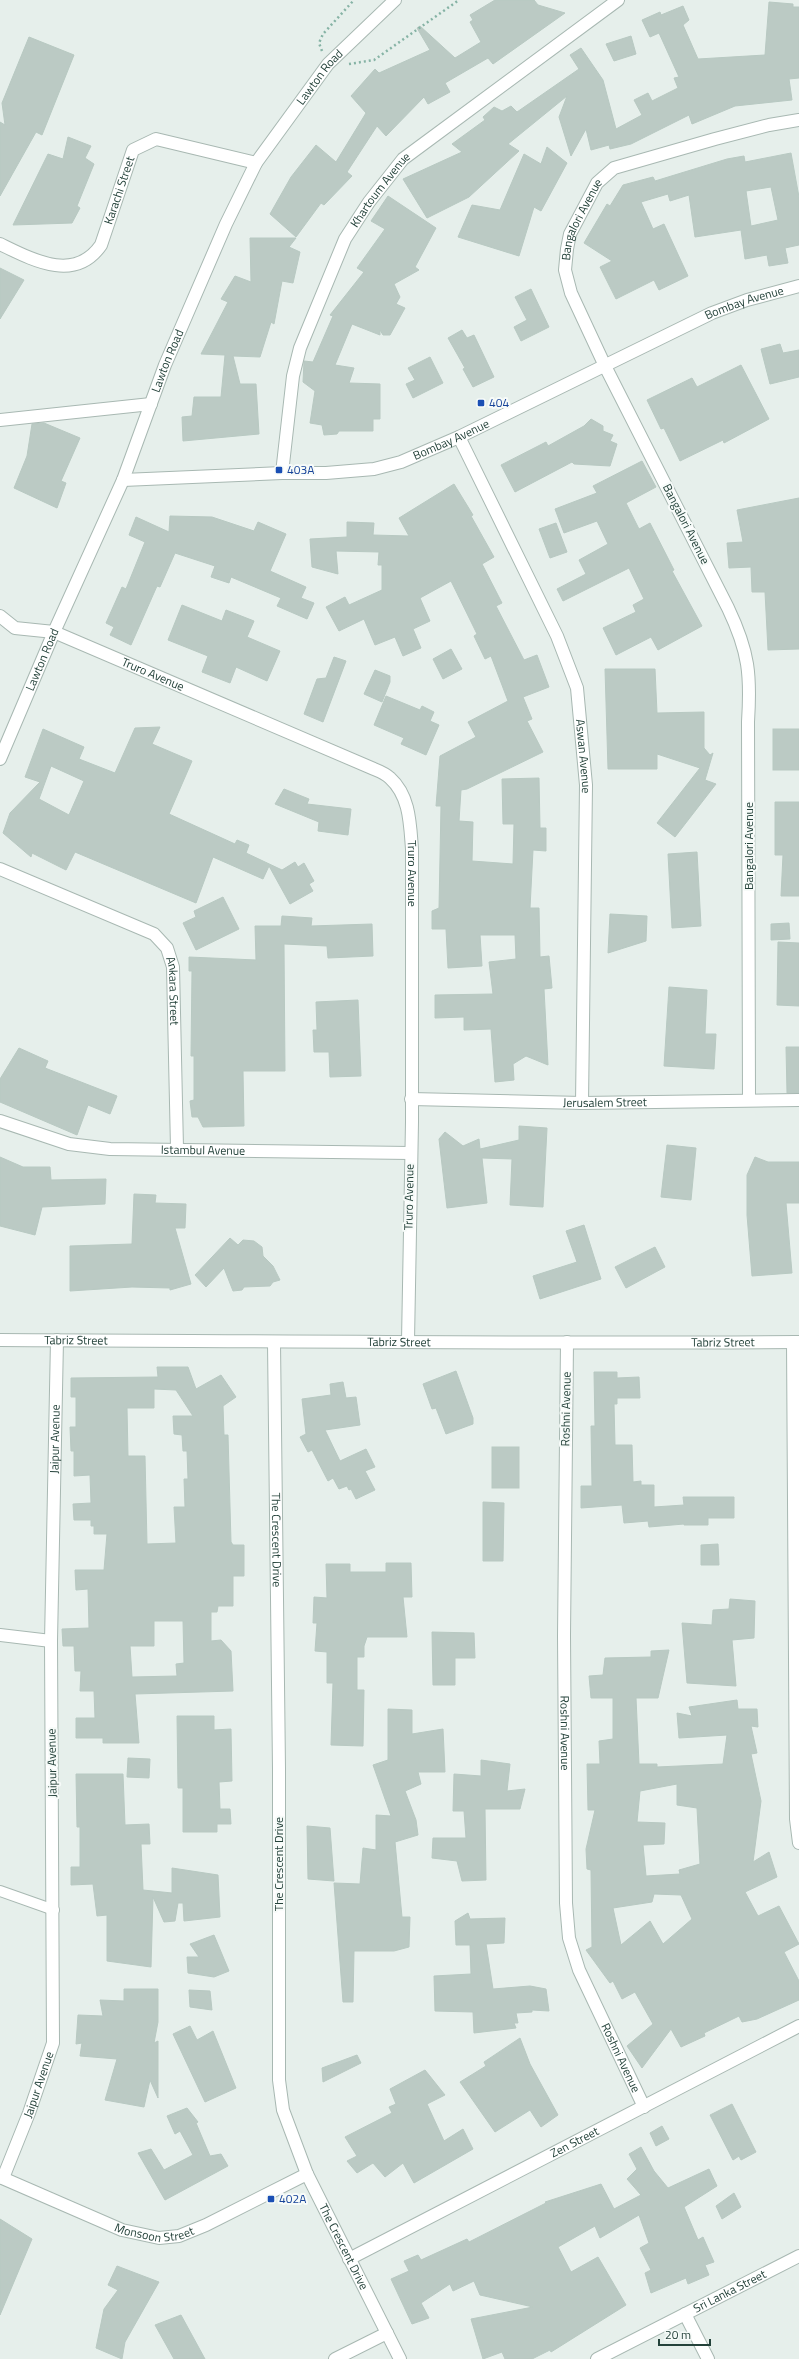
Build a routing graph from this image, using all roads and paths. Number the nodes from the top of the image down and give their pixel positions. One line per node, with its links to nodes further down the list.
1 (354, 0): 5 (path)
2 (395, 0): 5 (street, Lawton Road)
3 (459, 0): 5 (path)
4 (618, 0): 14 (street, Khartoum Avenue)
5 (328, 64): 7 (street, Lawton Road)
6 (799, 120): 10 (street, Bangalori Avenue)
7 (256, 163): 8 (street, Karachi Street); 11 (street, Lawton Road)
8 (0, 244)
9 (799, 286): 10 (street, Bombay Avenue)
10 (605, 366): 13 (street, Bombay Avenue); 21 (street, Bangalori Avenue)
11 (151, 404): 12 (street); 15 (street, Lawton Road)
12 (0, 420)
13 (459, 437): 14 (street, Bombay Avenue); 23 (street, Aswan Avenue)
14 (282, 473): 15 (street, Bombay Avenue)
15 (123, 480): 17 (street, Lawton Road)
16 (0, 616): 17 (street, Truro Avenue)
17 (54, 632): 18 (street, Lawton Road); 20 (street, Truro Avenue)
18 (0, 759)
19 (0, 869): 25 (street, Ankara Street)
20 (410, 1099): 23 (street, Jerusalem Street); 26 (street, Truro Avenue)
21 (750, 1100): 22 (street, Jerusalem Street); 23 (street, Jerusalem Street)
22 (799, 1100)
23 (582, 1103)
24 (0, 1121): 25 (street, Istambul Avenue)
25 (177, 1148): 26 (street, Istambul Avenue)
26 (410, 1153): 29 (street, Truro Avenue)
27 (0, 1340): 28 (street, Tabriz Street)
28 (57, 1340): 32 (street, Tabriz Street); 34 (street, Jaipur Avenue)
29 (408, 1341): 30 (street, Tabriz Street); 32 (street, Tabriz Street)
30 (567, 1342): 31 (street, Tabriz Street); 39 (street, Roshni Avenue)
31 (796, 1342): 35 (street)
32 (274, 1343): 40 (street, The Crescent Drive)
33 (0, 1635): 34 (street)
34 (51, 1640): 37 (street, Jaipur Avenue)
35 (799, 1843)
36 (0, 1891): 37 (lane)
37 (54, 1910): 41 (street, Jaipur Avenue)
38 (799, 2026): 39 (street, Zen Street)
39 (644, 2107): 43 (street, Zen Street)
40 (307, 2174): 41 (street, Monsoon Street); 43 (street, The Crescent Drive)
41 (1, 2177)
42 (799, 2256): 44 (street, Sri Lanka Street)
43 (349, 2259): 45 (street, The Crescent Drive)
44 (685, 2314): 48 (street, Sri Lanka Street); 49 (street)
45 (387, 2333): 46 (street); 47 (street, The Crescent Drive)
46 (335, 2359)
47 (400, 2359)
48 (597, 2359)
49 (708, 2359)

